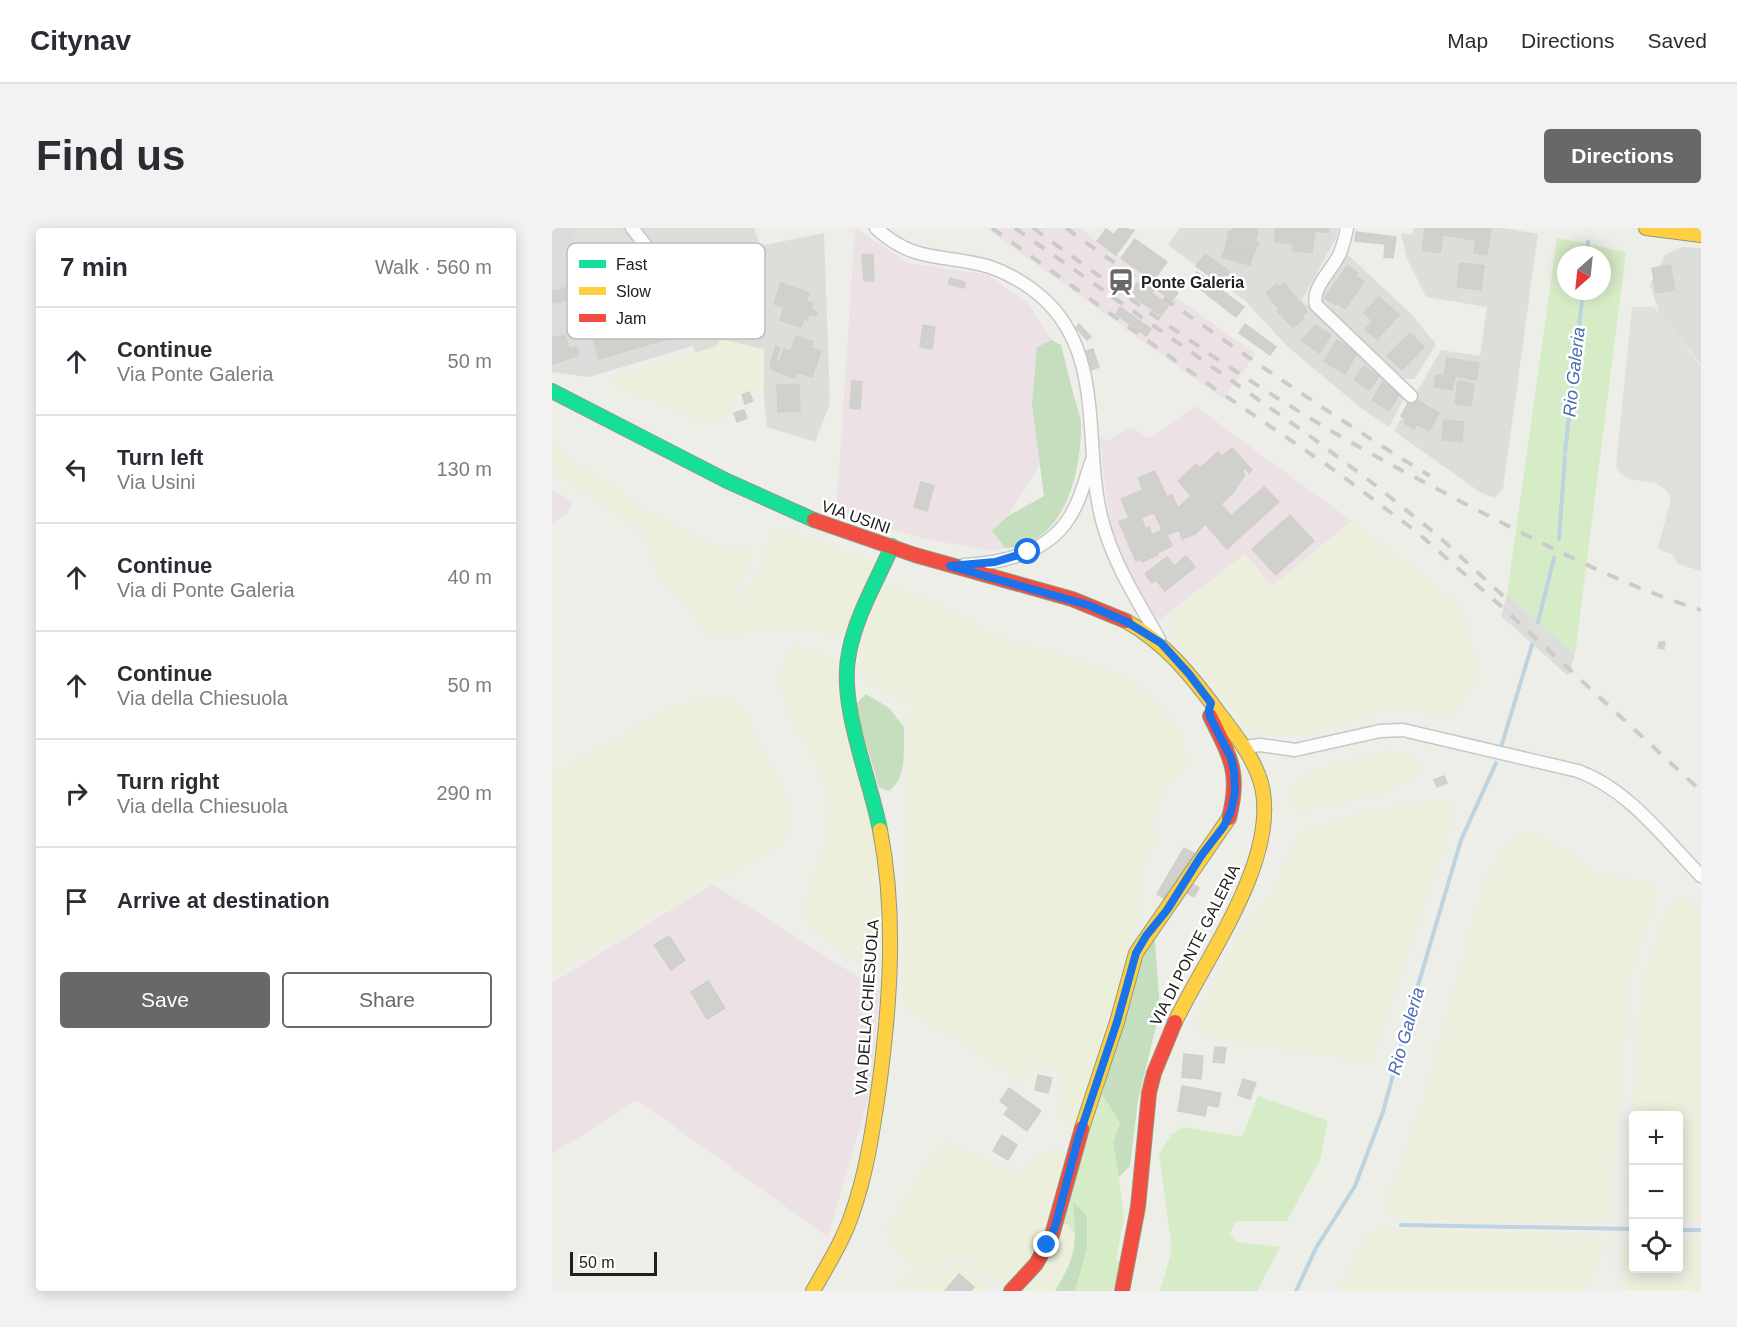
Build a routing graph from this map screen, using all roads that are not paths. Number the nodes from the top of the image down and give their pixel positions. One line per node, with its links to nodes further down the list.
1 (632, 228): 6 (street)
2 (876, 228): 9 (street)
3 (1347, 228): 8 (street)
4 (1646, 228): 5 (main road)
5 (1701, 235)
6 (644, 243)
7 (552, 391): 10 (main road, VIA USINI)
8 (1411, 396)
9 (1092, 458): 11 (street); 12 (street)
10 (892, 546): 11 (main road, VIA USINI); 16 (main road, VIA DELLA CHIESUOLA)
11 (950, 566): 12 (main road, VIA USINI)
12 (1161, 643): 13 (main road, VIA DI PONTE GALERIA)
13 (1211, 703): 14 (main road, VIA DI PONTE GALERIA); 17 (main road)
14 (1244, 747): 15 (street); 18 (main road, VIA DI PONTE GALERIA)
15 (1701, 876)
16 (813, 1291)
17 (1011, 1291)
18 (1122, 1291)

